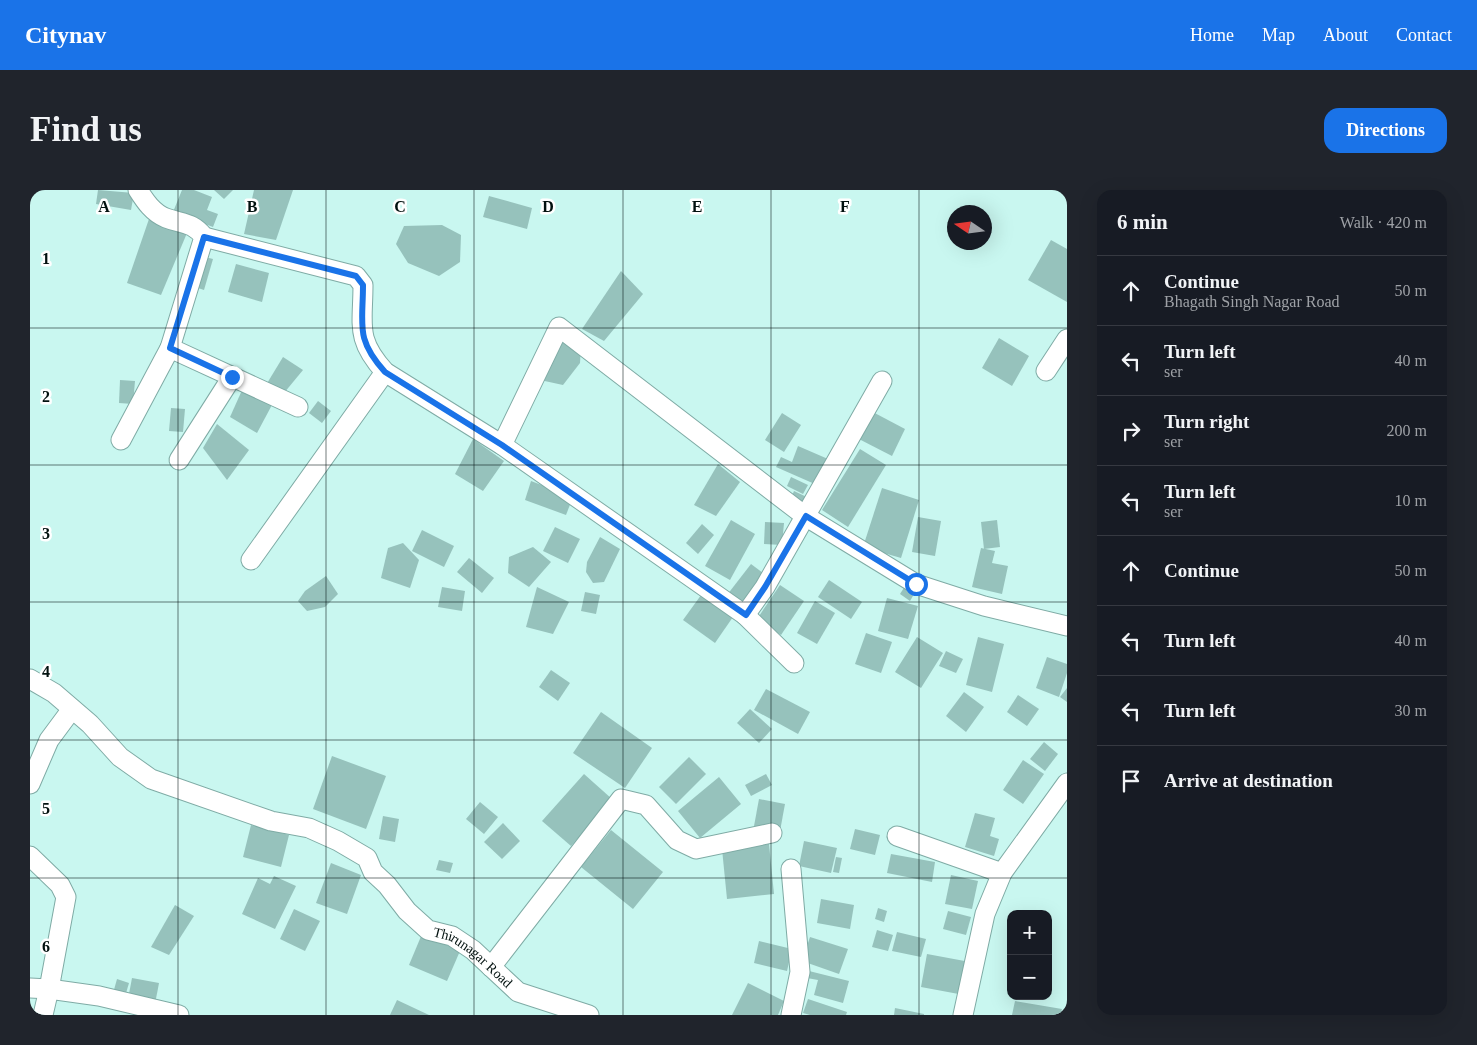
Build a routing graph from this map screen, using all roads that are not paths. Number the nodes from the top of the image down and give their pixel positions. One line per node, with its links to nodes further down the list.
1 (138, 190): 2 (street)
2 (204, 237): 4 (street); 6 (street)
3 (1067, 339): 5 (street)
4 (170, 348): 7 (street); 10 (street)
5 (1046, 371)
6 (385, 372): 11 (street); 14 (street)
7 (232, 377): 9 (street); 12 (street)
8 (882, 381): 13 (street)
9 (298, 407)
10 (121, 440)
11 (502, 445): 13 (street); 15 (street)
12 (180, 460)
13 (806, 516): 15 (street); 16 (street)
14 (251, 560)
15 (746, 615): 17 (street)
16 (1067, 626)
17 (794, 663)
18 (30, 679): 19 (street, Thirunagar Road)
19 (72, 709): 21 (street); 27 (street, Thirunagar Road)
20 (1067, 783): 26 (street)
21 (30, 784)
22 (772, 833): 27 (street)
23 (897, 836): 26 (street)
24 (30, 856): 29 (street)
25 (791, 869): 33 (street)
26 (1002, 872): 34 (street)
27 (491, 967): 32 (street, Thirunagar Road)
28 (30, 988): 29 (street)
29 (49, 989): 30 (street); 31 (street)
30 (44, 1015)
31 (179, 1015)
32 (589, 1015)
33 (791, 1015)
34 (963, 1015)

